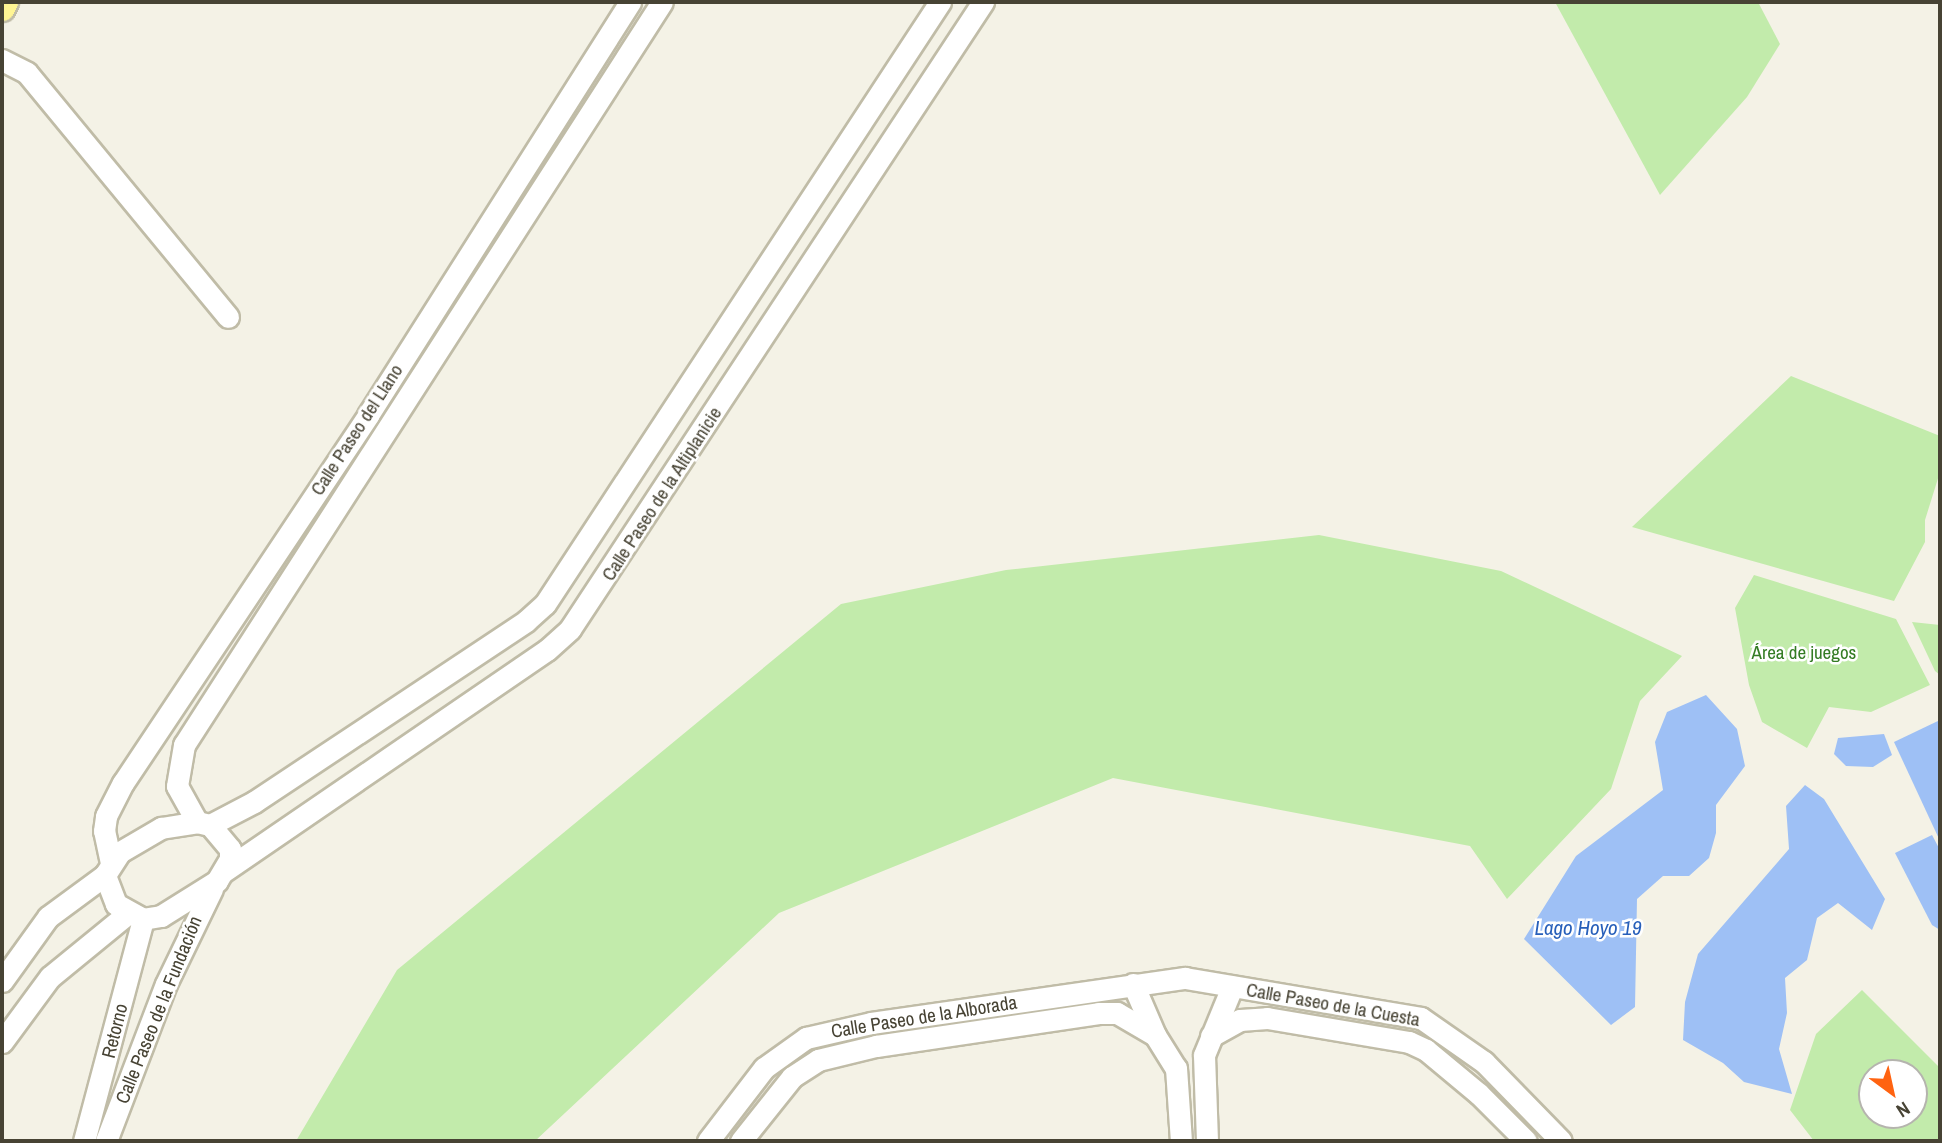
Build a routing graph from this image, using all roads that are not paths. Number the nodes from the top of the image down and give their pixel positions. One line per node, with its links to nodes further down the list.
1 (5, 2): 6 (main road)
2 (630, 2): 11 (street, Calle Paseo del Llano)
3 (940, 2): 8 (street, Calle Paseo de la Altiplanicie)
4 (983, 2): 9 (street, Calle Paseo de la Altiplanicie)
5 (657, 3): 12 (street, Calle Paseo del Llano)
6 (2, 8)
7 (2, 60): 10 (street)
8 (803, 211): 9 (street); 13 (street, Calle Paseo de la Altiplanicie)
9 (832, 231): 14 (street, Calle Paseo de la Altiplanicie)
10 (228, 317)
11 (368, 415): 12 (street); 16 (street, Calle Paseo del Llano)
12 (389, 429): 15 (street, Calle Paseo del Llano)
13 (570, 569): 14 (street); 15 (street, Calle Paseo de la Altiplanicie)
14 (600, 590): 17 (street, Calle Paseo de la Altiplanicie)
15 (203, 823): 16 (street); 17 (street)
16 (108, 869): 18 (street); 20 (street)
17 (220, 876): 18 (street); 32 (street, Calle Paseo de la Fundación)
18 (135, 917): 24 (street); 31 (street, Retorno)
19 (1185, 978): 21 (street, Calle Paseo de la Alborada); 22 (street, Calle Paseo de la Cuesta)
20 (2, 981)
21 (1133, 984): 23 (street); 27 (street, Calle Paseo de la Alborada)
22 (1232, 987): 25 (street); 29 (street, Calle Paseo de la Cuesta)
23 (1155, 1035): 26 (street); 28 (street, Calle Paseo de la Alborada)
24 (2, 1042)
25 (1207, 1046): 26 (street); 30 (street, Calle Paseo de la Cuesta); 36 (street)
26 (1173, 1058): 35 (street)
27 (757, 1076): 28 (street); 33 (street, Calle Paseo de la Alborada)
28 (778, 1094): 34 (street, Calle Paseo de la Alborada)
29 (1515, 1094): 30 (street); 38 (street, Calle Paseo de la Cuesta)
30 (1496, 1111): 37 (street, Calle Paseo de la Cuesta)
31 (84, 1141)
32 (106, 1141)
33 (708, 1141)
34 (741, 1141)
35 (1181, 1141)
36 (1207, 1141)
37 (1526, 1141)
38 (1561, 1141)

